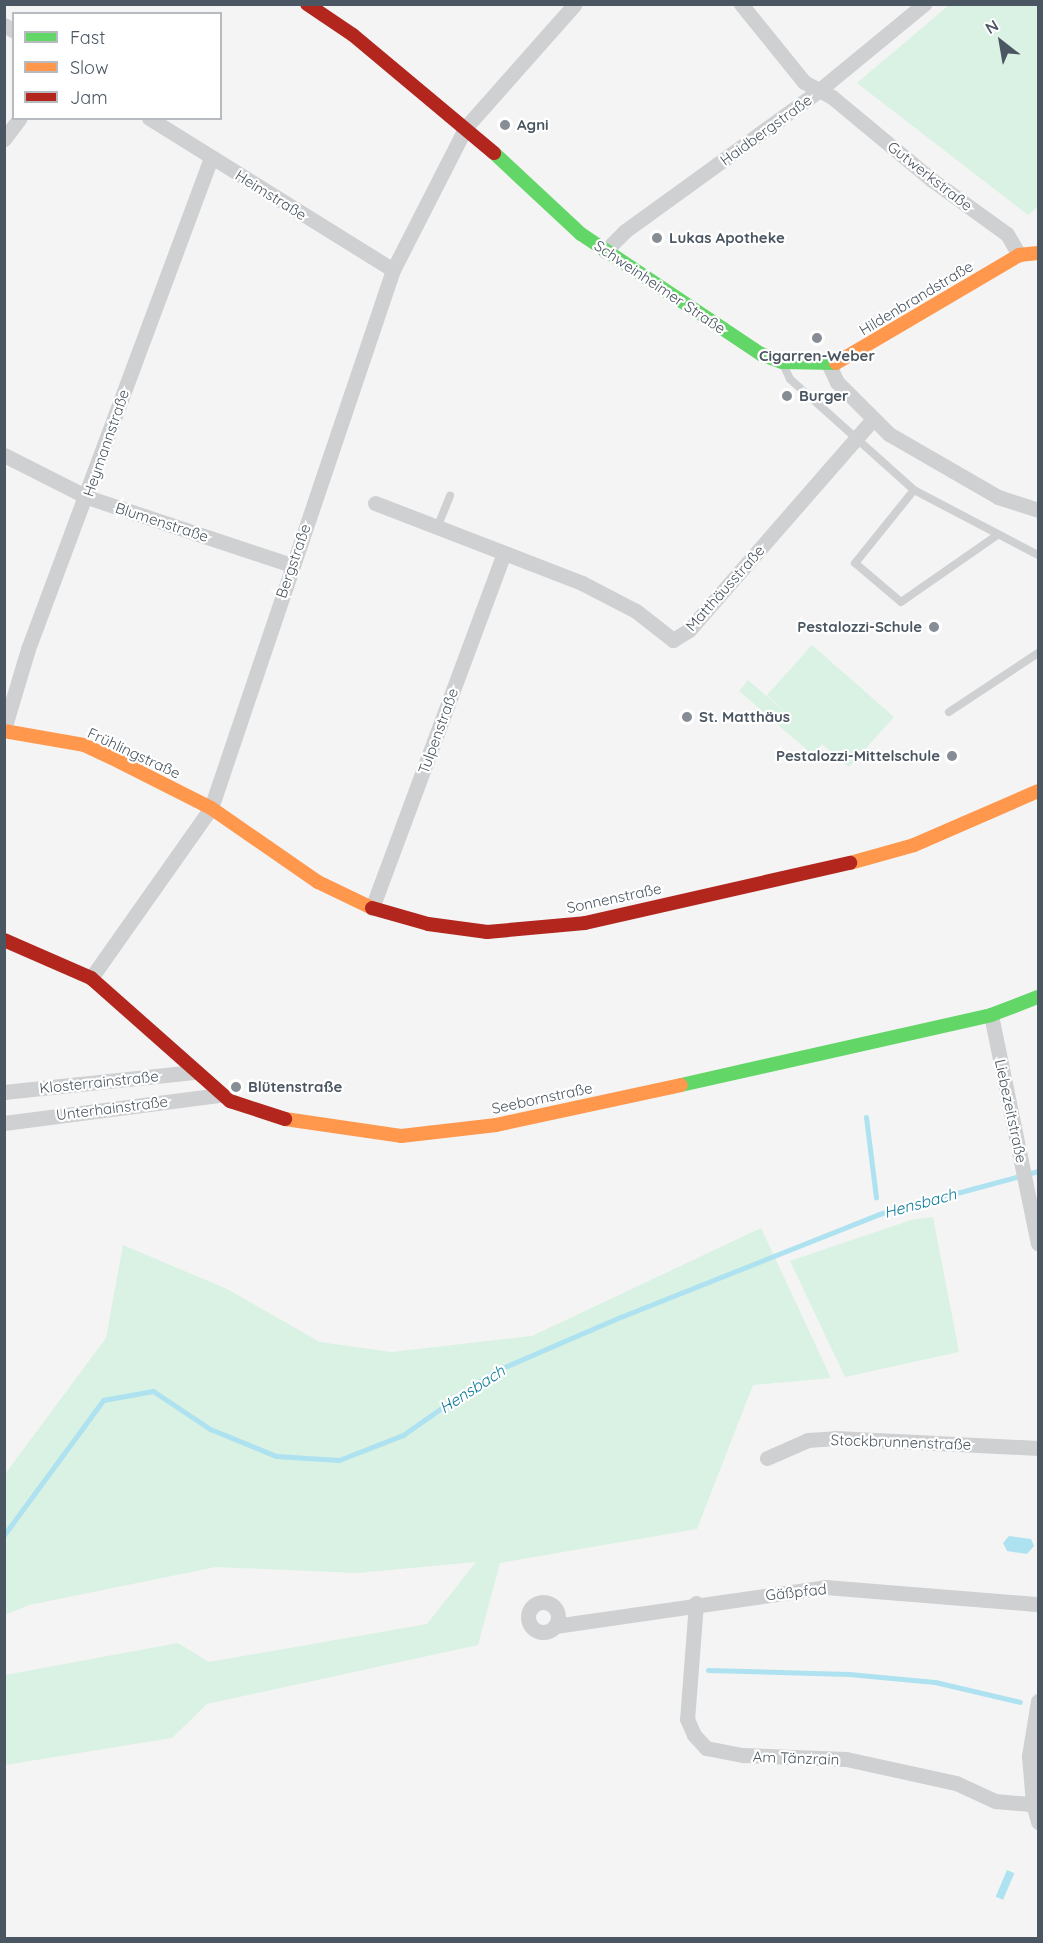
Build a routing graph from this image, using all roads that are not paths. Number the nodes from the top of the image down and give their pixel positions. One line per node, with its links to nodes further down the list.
1 (308, 4): 8 (street, Schweinheimer Straße)
2 (575, 4): 8 (street, Bergstraße)
3 (741, 4): 5 (street)
4 (924, 4): 5 (street, Haidbergstraße)
5 (817, 92): 11 (street, Haidbergstraße); 13 (street, Gutwerkstraße)
6 (18, 120): 9 (street)
7 (152, 120): 10 (street, Heimstraße)
8 (466, 127): 11 (street, Schweinheimer Straße); 14 (street, Bergstraße)
9 (4, 139)
10 (211, 158): 14 (street, Heimstraße); 22 (street, Heymannstraße)
11 (605, 251): 15 (street, Schweinheimer Straße)
12 (1038, 253): 13 (street)
13 (1019, 255): 16 (street, Hildenbrandstraße)
14 (393, 270): 29 (street, Bergstraße)
15 (782, 362): 16 (street, Schweinheimer Straße); 18 (lane)
16 (829, 365): 17 (street)
17 (873, 419): 18 (street, Matthäusstraße); 24 (street)
18 (857, 437): 20 (lane); 27 (street, Matthäusstraße)
19 (4, 455): 22 (street, Blumenstraße)
20 (914, 490): 26 (lane); 26 (lane)
21 (450, 495): 25 (lane)
22 (87, 497): 29 (street, Blumenstraße); 32 (street, Heymannstraße)
23 (375, 503): 25 (street, Matthäusstraße)
24 (1038, 510)
25 (437, 528): 27 (street, Matthäusstraße)
26 (996, 536): 28 (lane)
27 (504, 555): 35 (street, Tulpenstraße)
28 (1038, 555)
29 (291, 565): 34 (street, Bergstraße)
30 (1038, 652): 31 (lane)
31 (949, 712)
32 (4, 730): 34 (street, Frühlingstraße)
33 (1038, 791): 35 (street, Sonnenstraße)
34 (211, 808): 35 (street, Sonnenstraße); 37 (street, Bergstraße)
35 (372, 908)
36 (4, 940): 37 (street)
37 (91, 978): 40 (street, Seebornstraße)
38 (1038, 997): 39 (street, Seebornstraße)
39 (991, 1015): 42 (street, Seebornstraße); 44 (street, Liebezeitstraße)
40 (195, 1072): 41 (street, Klosterrainstraße); 42 (street, Seebornstraße)
41 (4, 1092)
42 (220, 1095): 43 (street, Unterhainstraße)
43 (4, 1123)
44 (1038, 1243)
45 (1038, 1448): 46 (street, Stockbrunnenstraße)
46 (767, 1458)
47 (696, 1603): 48 (street, Gäßpfad); 49 (street, Gäßpfad); 51 (street, Am Tänzrain)
48 (1038, 1604)
49 (555, 1626)
50 (1038, 1701): 51 (street)
51 (1033, 1804): 52 (street)
52 (1038, 1822)

